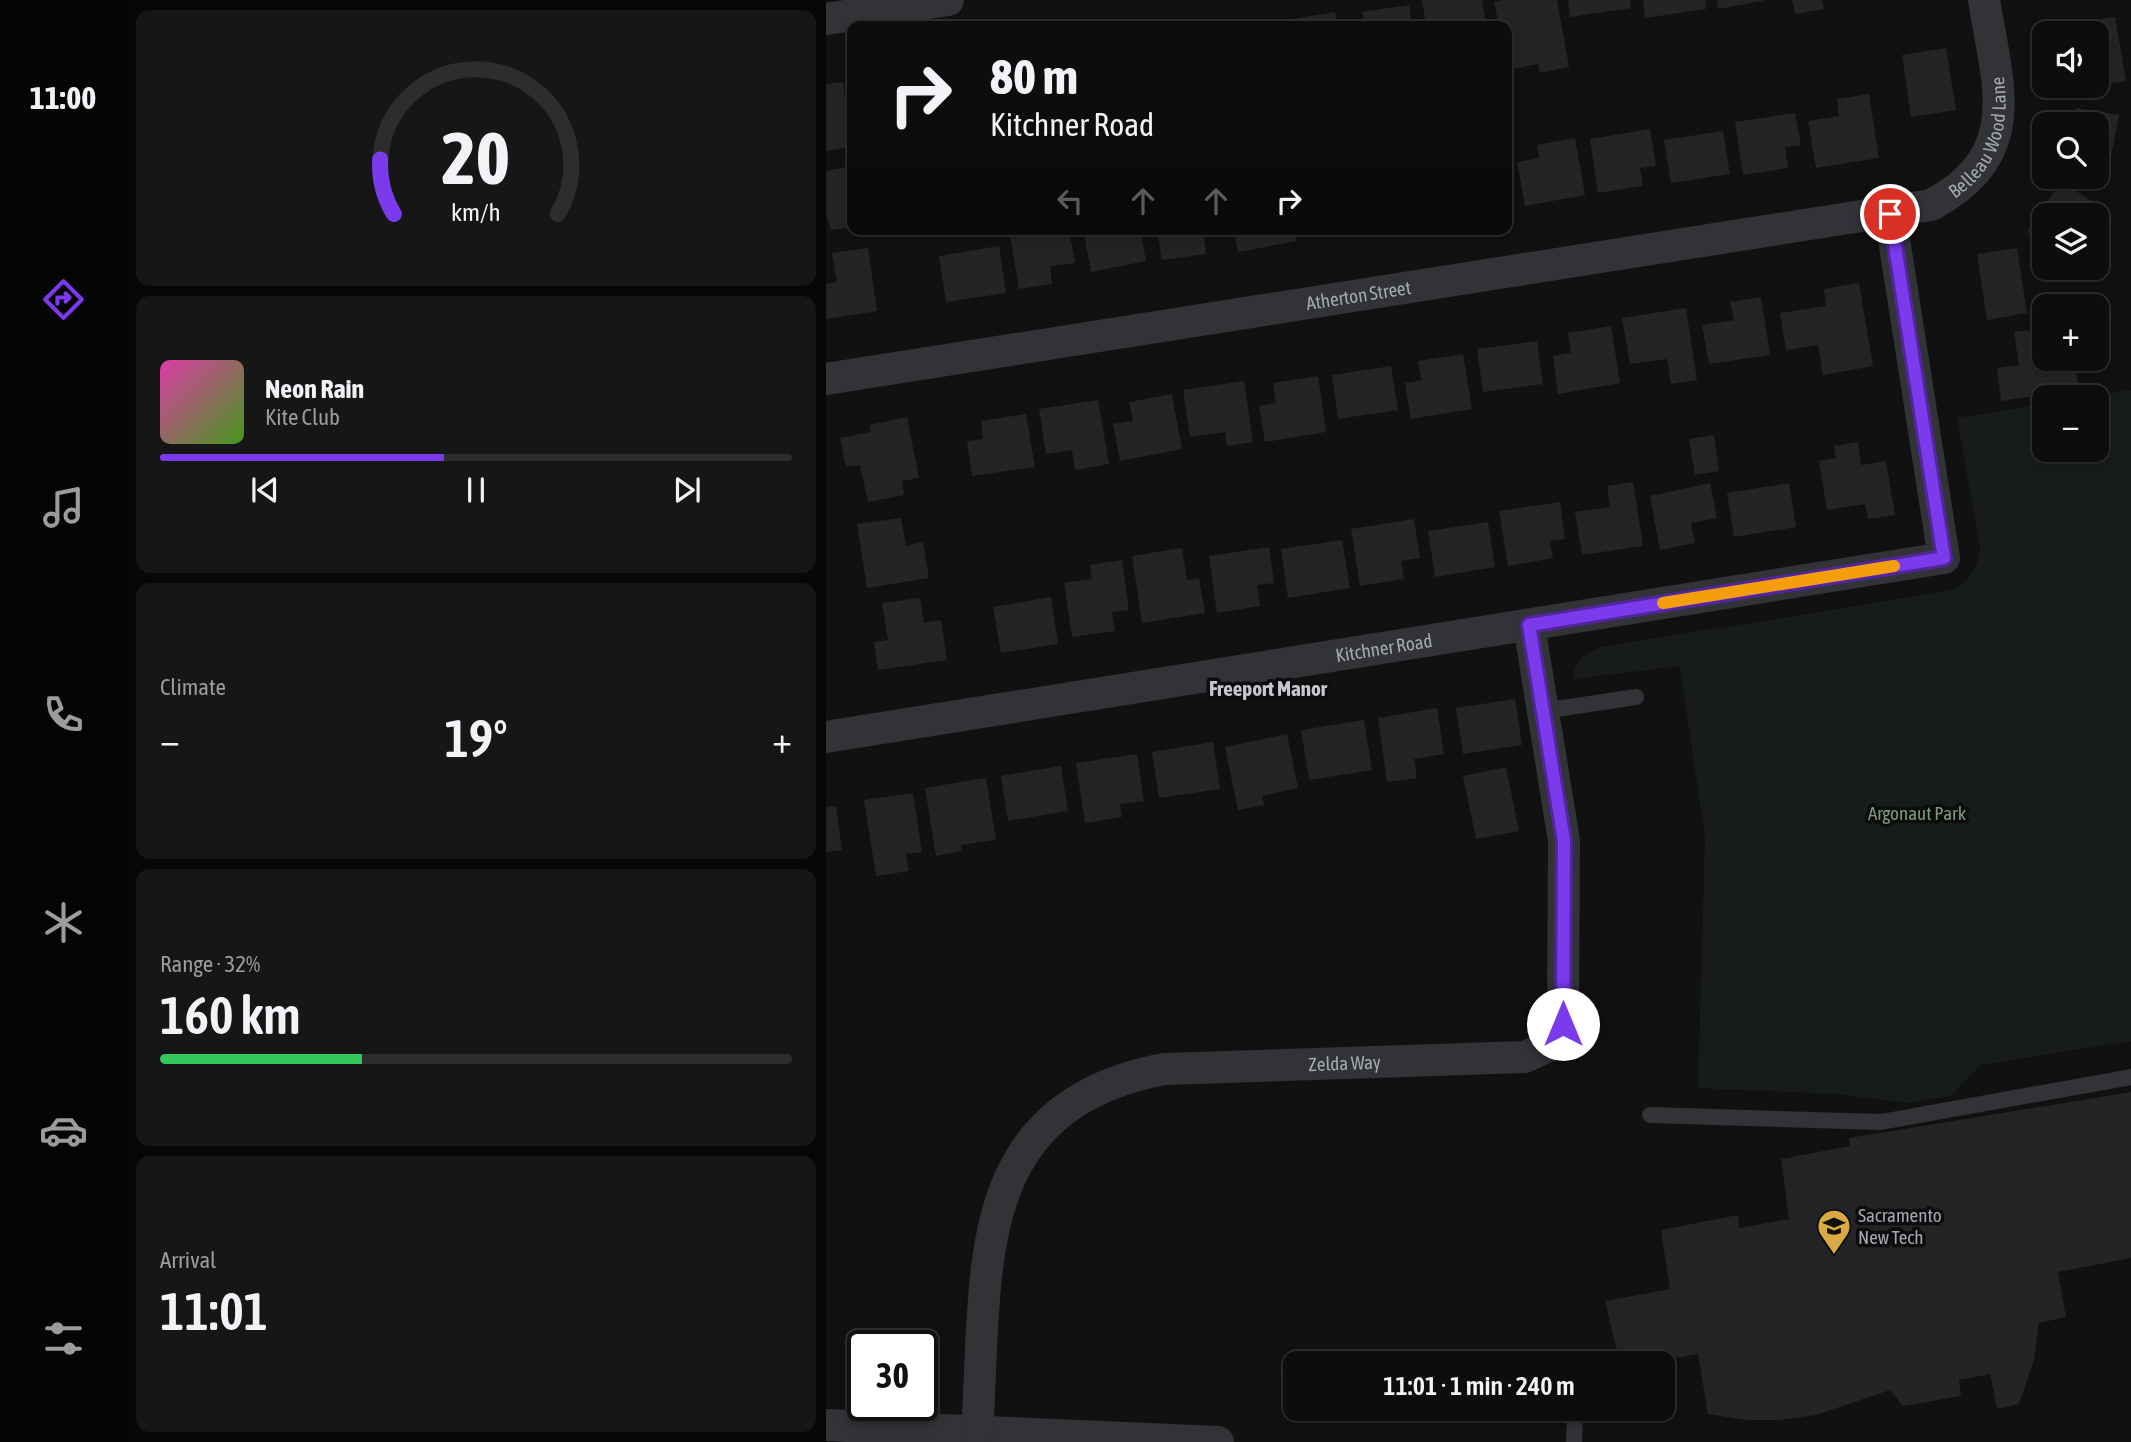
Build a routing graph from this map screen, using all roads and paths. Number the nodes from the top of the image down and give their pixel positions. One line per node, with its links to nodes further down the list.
1 (948, 0): 3 (street)
2 (1984, 0): 4 (street, Belleau Wood Lane)
3 (826, 19)
4 (1890, 214): 5 (street, Atherton Street); 6 (street, Kitchner Road)
5 (826, 379)
6 (1529, 625): 8 (street, Zelda Way); 9 (street, Kitchner Road)
7 (1636, 696): 8 (lane)
8 (1543, 711): 14 (street, Zelda Way)
9 (826, 737)
10 (2131, 1077): 11 (lane)
11 (1650, 1115)
12 (1575, 1421): 16 (lane)
13 (826, 1425): 14 (street)
14 (977, 1432): 15 (street)
15 (1218, 1442)
16 (1574, 1442)

